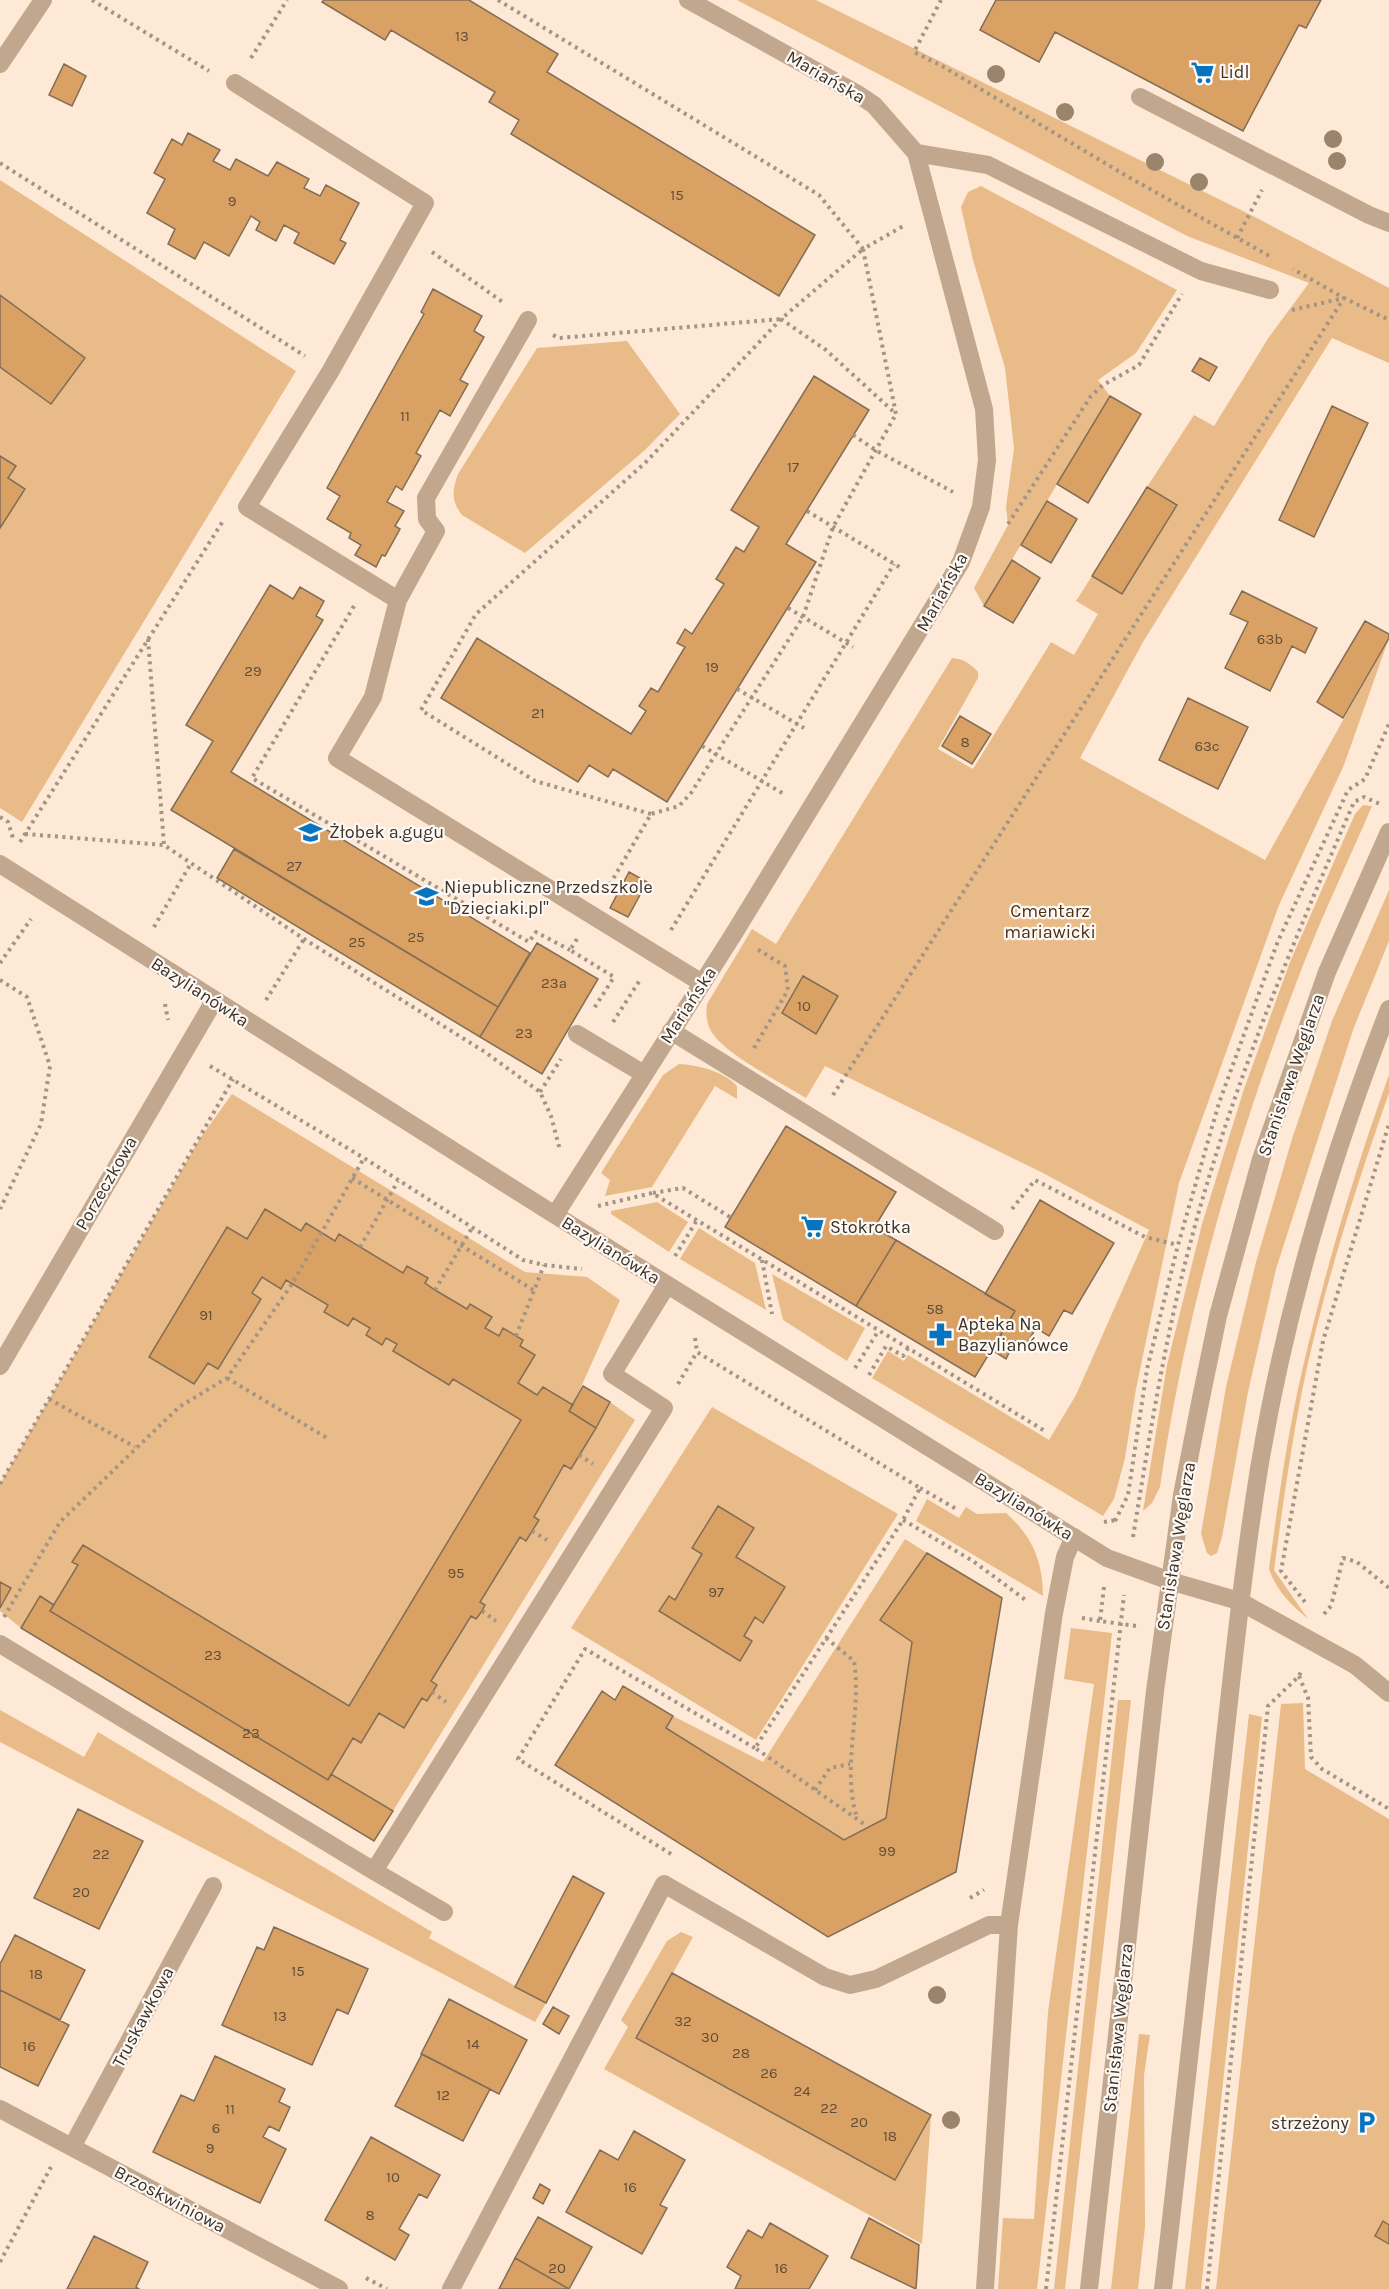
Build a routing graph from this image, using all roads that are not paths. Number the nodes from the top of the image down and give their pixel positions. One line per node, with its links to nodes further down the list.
1 (43, 0): 3 (street)
2 (688, 0): 6 (street, Mariańska)
3 (0, 64)
4 (235, 83): 10 (street)
5 (1140, 97): 7 (street)
6 (916, 153): 8 (street); 13 (street, Mariańska)
7 (1389, 223)
8 (1270, 290)
9 (528, 320): 10 (street)
10 (398, 600): 13 (street)
11 (1389, 832): 24 (street, Stanisława Węglarza)
12 (0, 864): 14 (street, Bazylianówka)
13 (702, 983): 16 (street, Mariańska)
14 (214, 1001): 19 (street, Bazylianówka); 22 (street, Porzeczkowa)
15 (1389, 1009): 25 (street)
16 (671, 1031): 18 (street, Mariańska); 20 (street)
17 (578, 1034): 18 (street)
18 (644, 1074): 19 (street, Mariańska)
19 (555, 1215): 21 (street, Bazylianówka)
20 (995, 1232)
21 (667, 1285): 23 (street, Bazylianówka); 28 (street)
22 (0, 1366)
23 (1074, 1537): 24 (street, Bazylianówka); 31 (street)
24 (1170, 1581): 25 (street, Bazylianówka); 37 (street, Stanisława Węglarza)
25 (1239, 1602): 27 (street, Bazylianówka); 38 (street)
26 (0, 1644): 28 (street)
27 (1389, 1693)
28 (374, 1871): 30 (street)
29 (213, 1886): 33 (street, Truskawkowa)
30 (444, 1912)
31 (1010, 1925): 35 (street); 36 (street)
32 (0, 2109): 33 (street, Brzoskwiniowa)
33 (72, 2147): 34 (street, Brzoskwiniowa)
34 (339, 2289)
35 (451, 2289)
36 (986, 2289)
37 (1089, 2289)
38 (1163, 2289)

